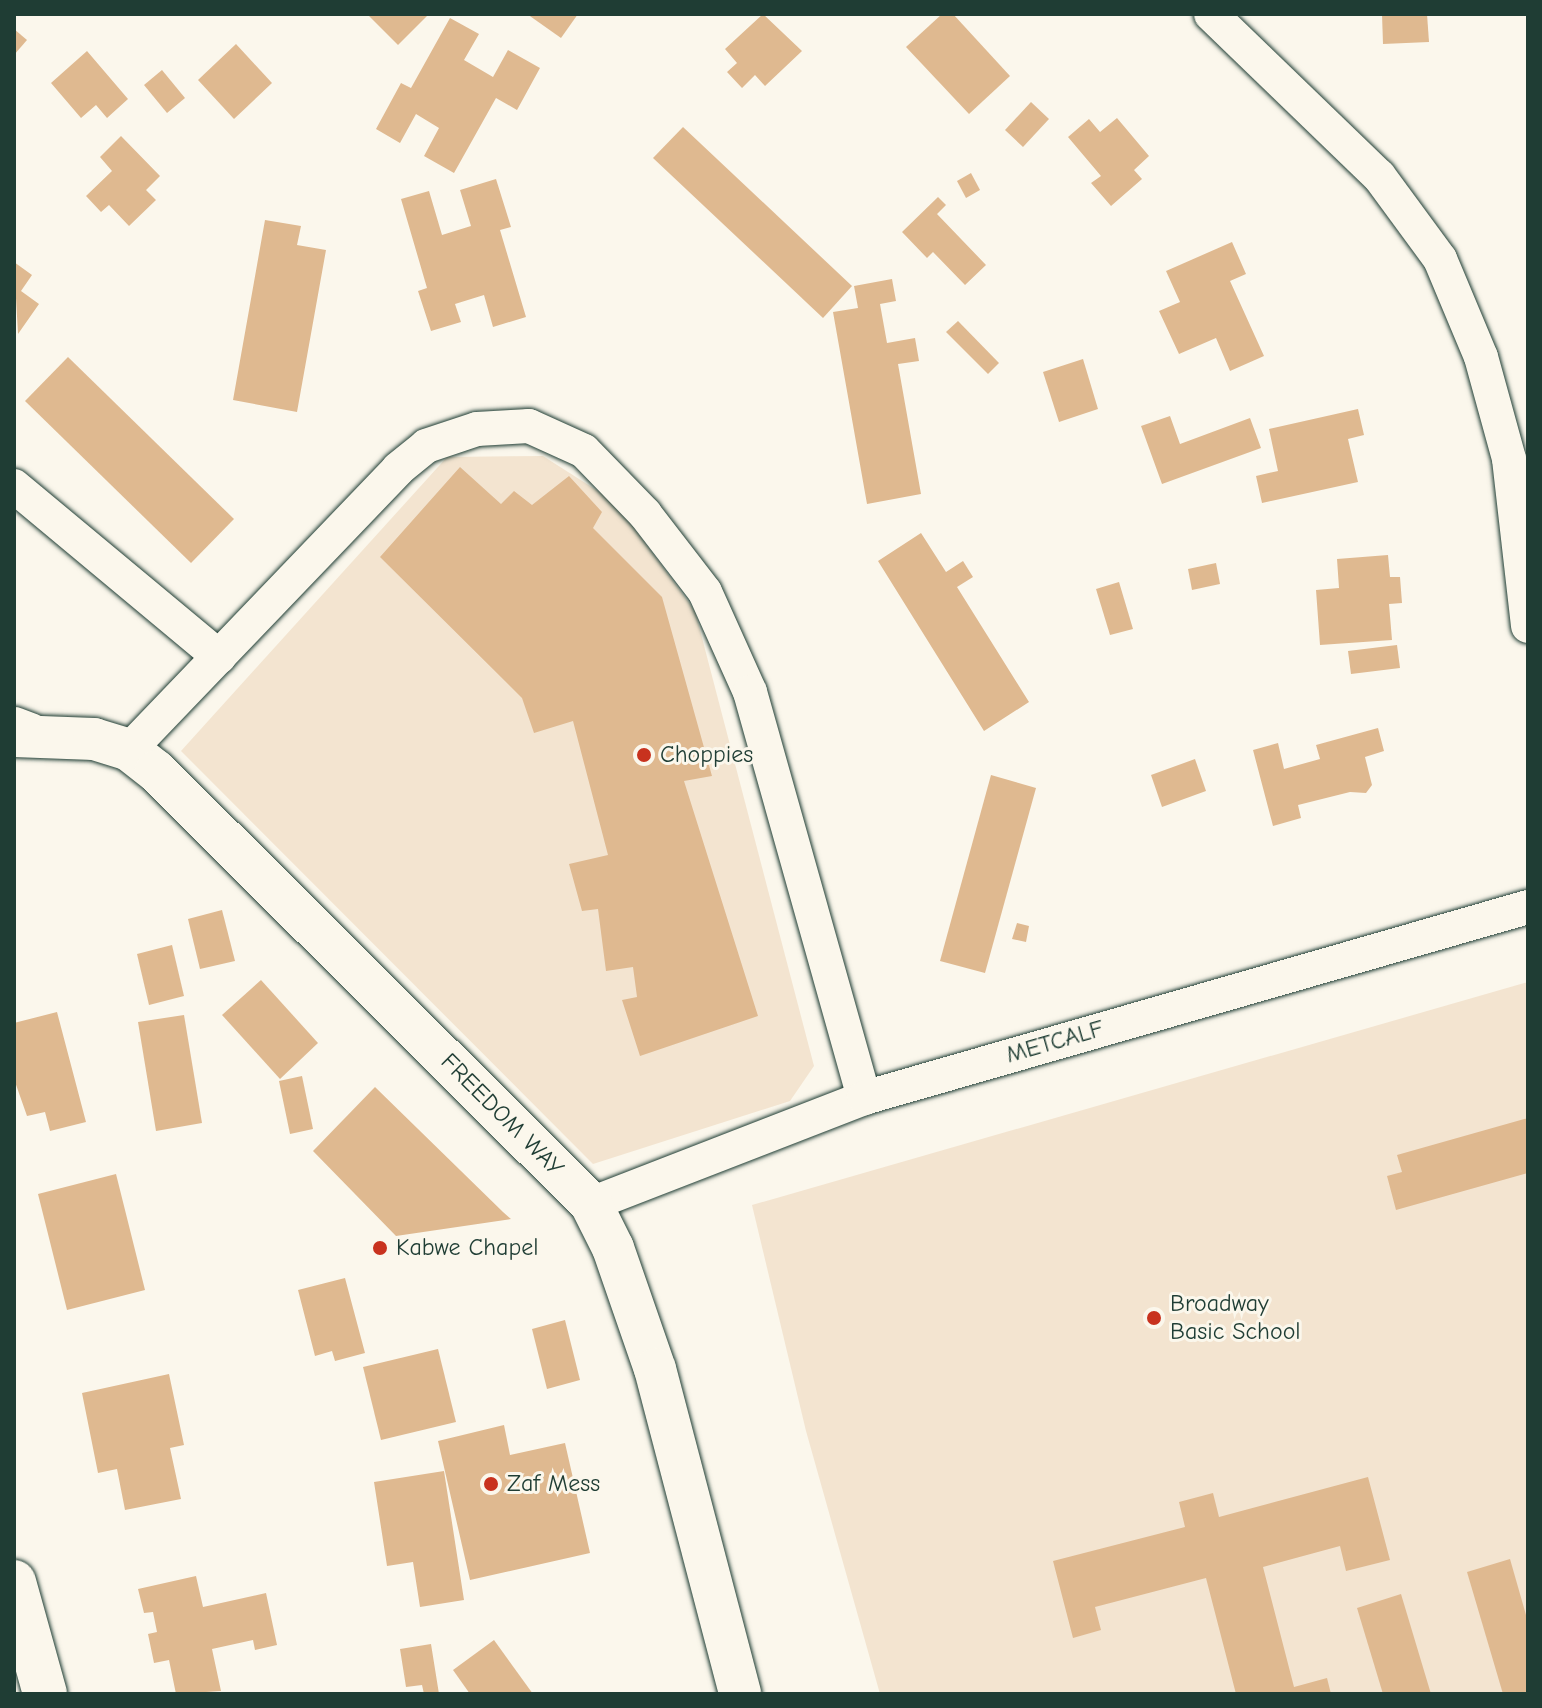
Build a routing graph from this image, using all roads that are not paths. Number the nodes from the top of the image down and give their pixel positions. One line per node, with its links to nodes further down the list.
1 (1211, 14): 3 (street)
2 (14, 486): 4 (street)
3 (1528, 626)
4 (219, 657): 6 (street); 8 (street)
5 (19, 733): 6 (main road, FREEDOM WAY)
6 (129, 750): 9 (main road, FREEDOM WAY)
7 (1528, 907): 8 (street, METCALF)
8 (864, 1098): 9 (street, METCALF)
9 (591, 1204): 12 (main road, FREEDOM WAY)
10 (14, 1582): 11 (highway)
11 (45, 1694)
12 (740, 1694)

